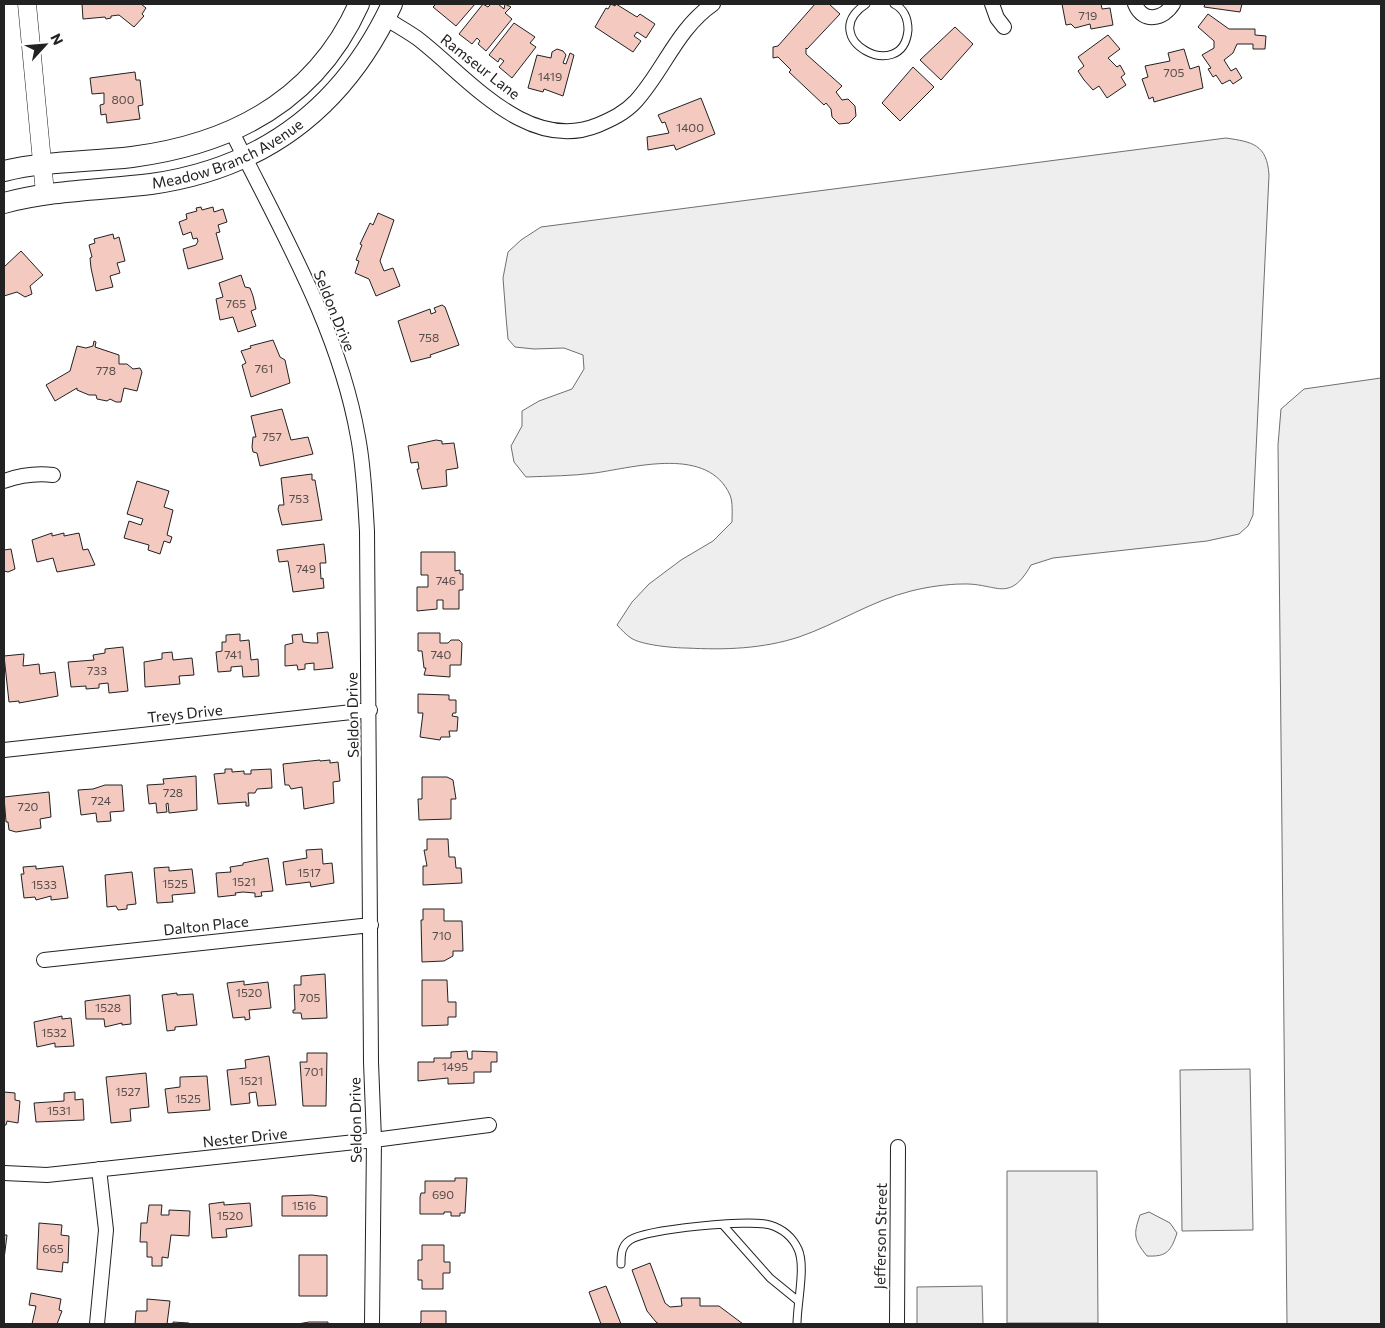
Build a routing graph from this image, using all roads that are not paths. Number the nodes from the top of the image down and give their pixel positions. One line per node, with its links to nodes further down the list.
1 (27, 4): 14 (street)
2 (359, 4): 12 (main road, Meadow Branch Avenue)
3 (713, 4): 10 (street, Ramseur Lane)
4 (866, 4): 9 (lane)
5 (894, 4): 9 (lane)
6 (992, 4): 11 (street)
7 (1135, 4): 8 (street)
8 (1173, 4)
9 (856, 6)
10 (388, 11): 13 (main road, Meadow Branch Avenue)
11 (1004, 27)
12 (232, 132): 13 (street, Seldon Drive); 14 (main road, Meadow Branch Avenue)
13 (245, 158): 16 (main road, Meadow Branch Avenue); 20 (street, Seldon Drive)
14 (43, 164): 15 (main road, Meadow Branch Avenue); 16 (street)
15 (4, 172)
16 (45, 193): 17 (main road, Meadow Branch Avenue)
17 (4, 203)
18 (53, 475): 19 (street)
19 (4, 481)
20 (370, 710): 21 (street, Treys Drive); 22 (street, Seldon Drive)
21 (4, 750)
22 (371, 925): 23 (street, Dalton Place); 25 (street, Seldon Drive)
23 (44, 960)
24 (489, 1125): 25 (street, Nester Drive)
25 (374, 1140): 27 (street, Nester Drive); 33 (street, Seldon Drive)
26 (898, 1147): 35 (street, Jefferson Street)
27 (99, 1169): 28 (street, Nester Drive); 32 (street)
28 (4, 1174)
29 (723, 1226): 30 (lane); 31 (lane); 31 (lane)
30 (621, 1264)
31 (797, 1300): 34 (lane)
32 (97, 1324)
33 (372, 1324)
34 (797, 1324)
35 (897, 1324)

